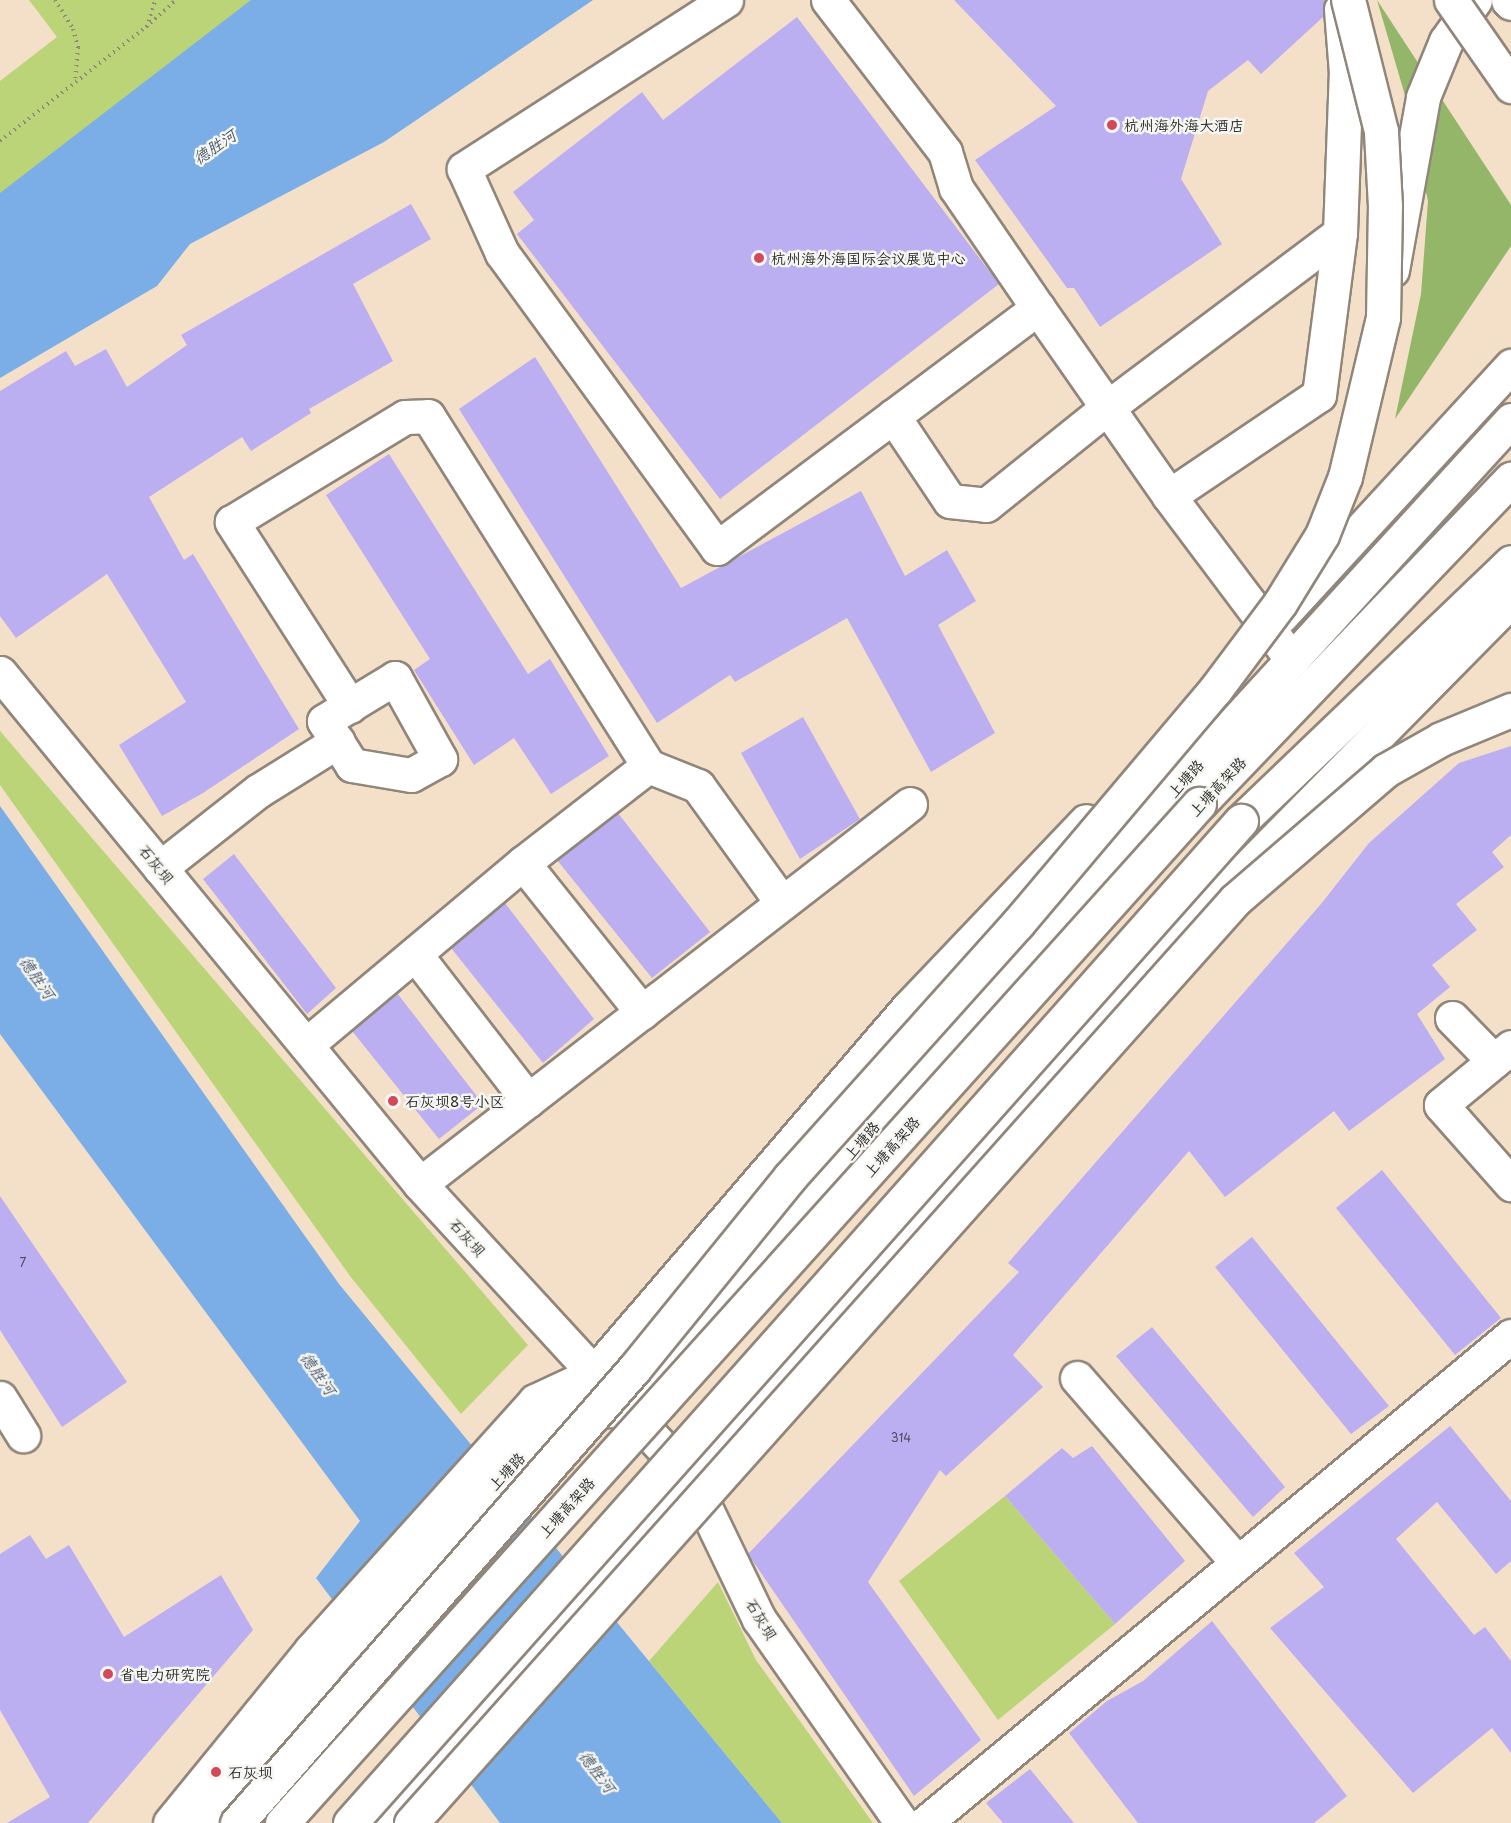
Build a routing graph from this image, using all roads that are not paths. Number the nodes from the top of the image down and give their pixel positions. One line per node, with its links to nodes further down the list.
1 (726, 0): 13 (main road)
2 (828, 0): 9 (main road)
3 (1340, 0): 8 (main road)
4 (1348, 0): 10 (main road, bridge)
5 (1451, 0): 7 (main road, bridge)
6 (1475, 0): 10 (main road, bridge)
7 (1511, 86)
8 (1340, 233): 12 (main road); 16 (main road)
9 (1038, 308): 12 (main road); 13 (main road)
10 (1383, 318): 52 (main road, bridge)
11 (1511, 366): 19 (main road)
12 (1108, 407): 13 (main road); 16 (main road)
13 (893, 416)
14 (1511, 420): 20 (main road, 上塘路)
15 (1511, 479): 53 (main road, 上塘高架路, bridge)
16 (1169, 496): 19 (main road)
17 (1511, 562): 54 (main road, bridge)
18 (1511, 600): 47 (main road)
19 (1268, 630): 20 (main road); 32 (main road)
20 (1292, 660): 30 (main road, 上塘路)
21 (0, 673): 28 (main road, 石灰坝)
22 (350, 706): 24 (main road); 24 (main road); 25 (main road)
23 (1511, 710): 56 (main road, bridge)
24 (338, 741): 28 (main road)
25 (648, 766): 27 (main road); 29 (main road)
26 (910, 804): 29 (main road)
27 (523, 863): 31 (main road); 33 (main road)
28 (160, 868): 35 (main road, 石灰坝)
29 (782, 903): 33 (main road)
30 (1042, 933): 32 (main road); 45 (main road, 上塘路)
31 (415, 954): 35 (main road); 37 (main road)
32 (908, 1008): 41 (main road)
33 (642, 1012): 37 (main road)
34 (1452, 1018): 36 (main road)
35 (306, 1045): 38 (main road, 石灰坝)
36 (1503, 1054): 39 (main road)
37 (528, 1100): 38 (main road)
38 (420, 1184): 41 (main road, 石灰坝)
39 (1511, 1184)
40 (1511, 1336): 48 (main road)
41 (592, 1374): 44 (main road); 45 (main road, 石灰坝)
42 (1077, 1378): 48 (main road)
43 (0, 1398): 46 (main road)
44 (548, 1406): 45 (main road); 49 (main road, 上塘路)
45 (625, 1410): 47 (main road, 石灰坝)
46 (23, 1435)
47 (692, 1480): 55 (main road); 57 (main road, 石灰坝)
48 (1238, 1563): 58 (main road)
49 (322, 1654): 50 (main road); 51 (main road, 上塘路)
50 (170, 1823)
51 (202, 1823)
52 (237, 1823)
53 (282, 1823)
54 (350, 1823)
55 (389, 1823)
56 (411, 1823)
57 (902, 1823)
58 (925, 1823)

